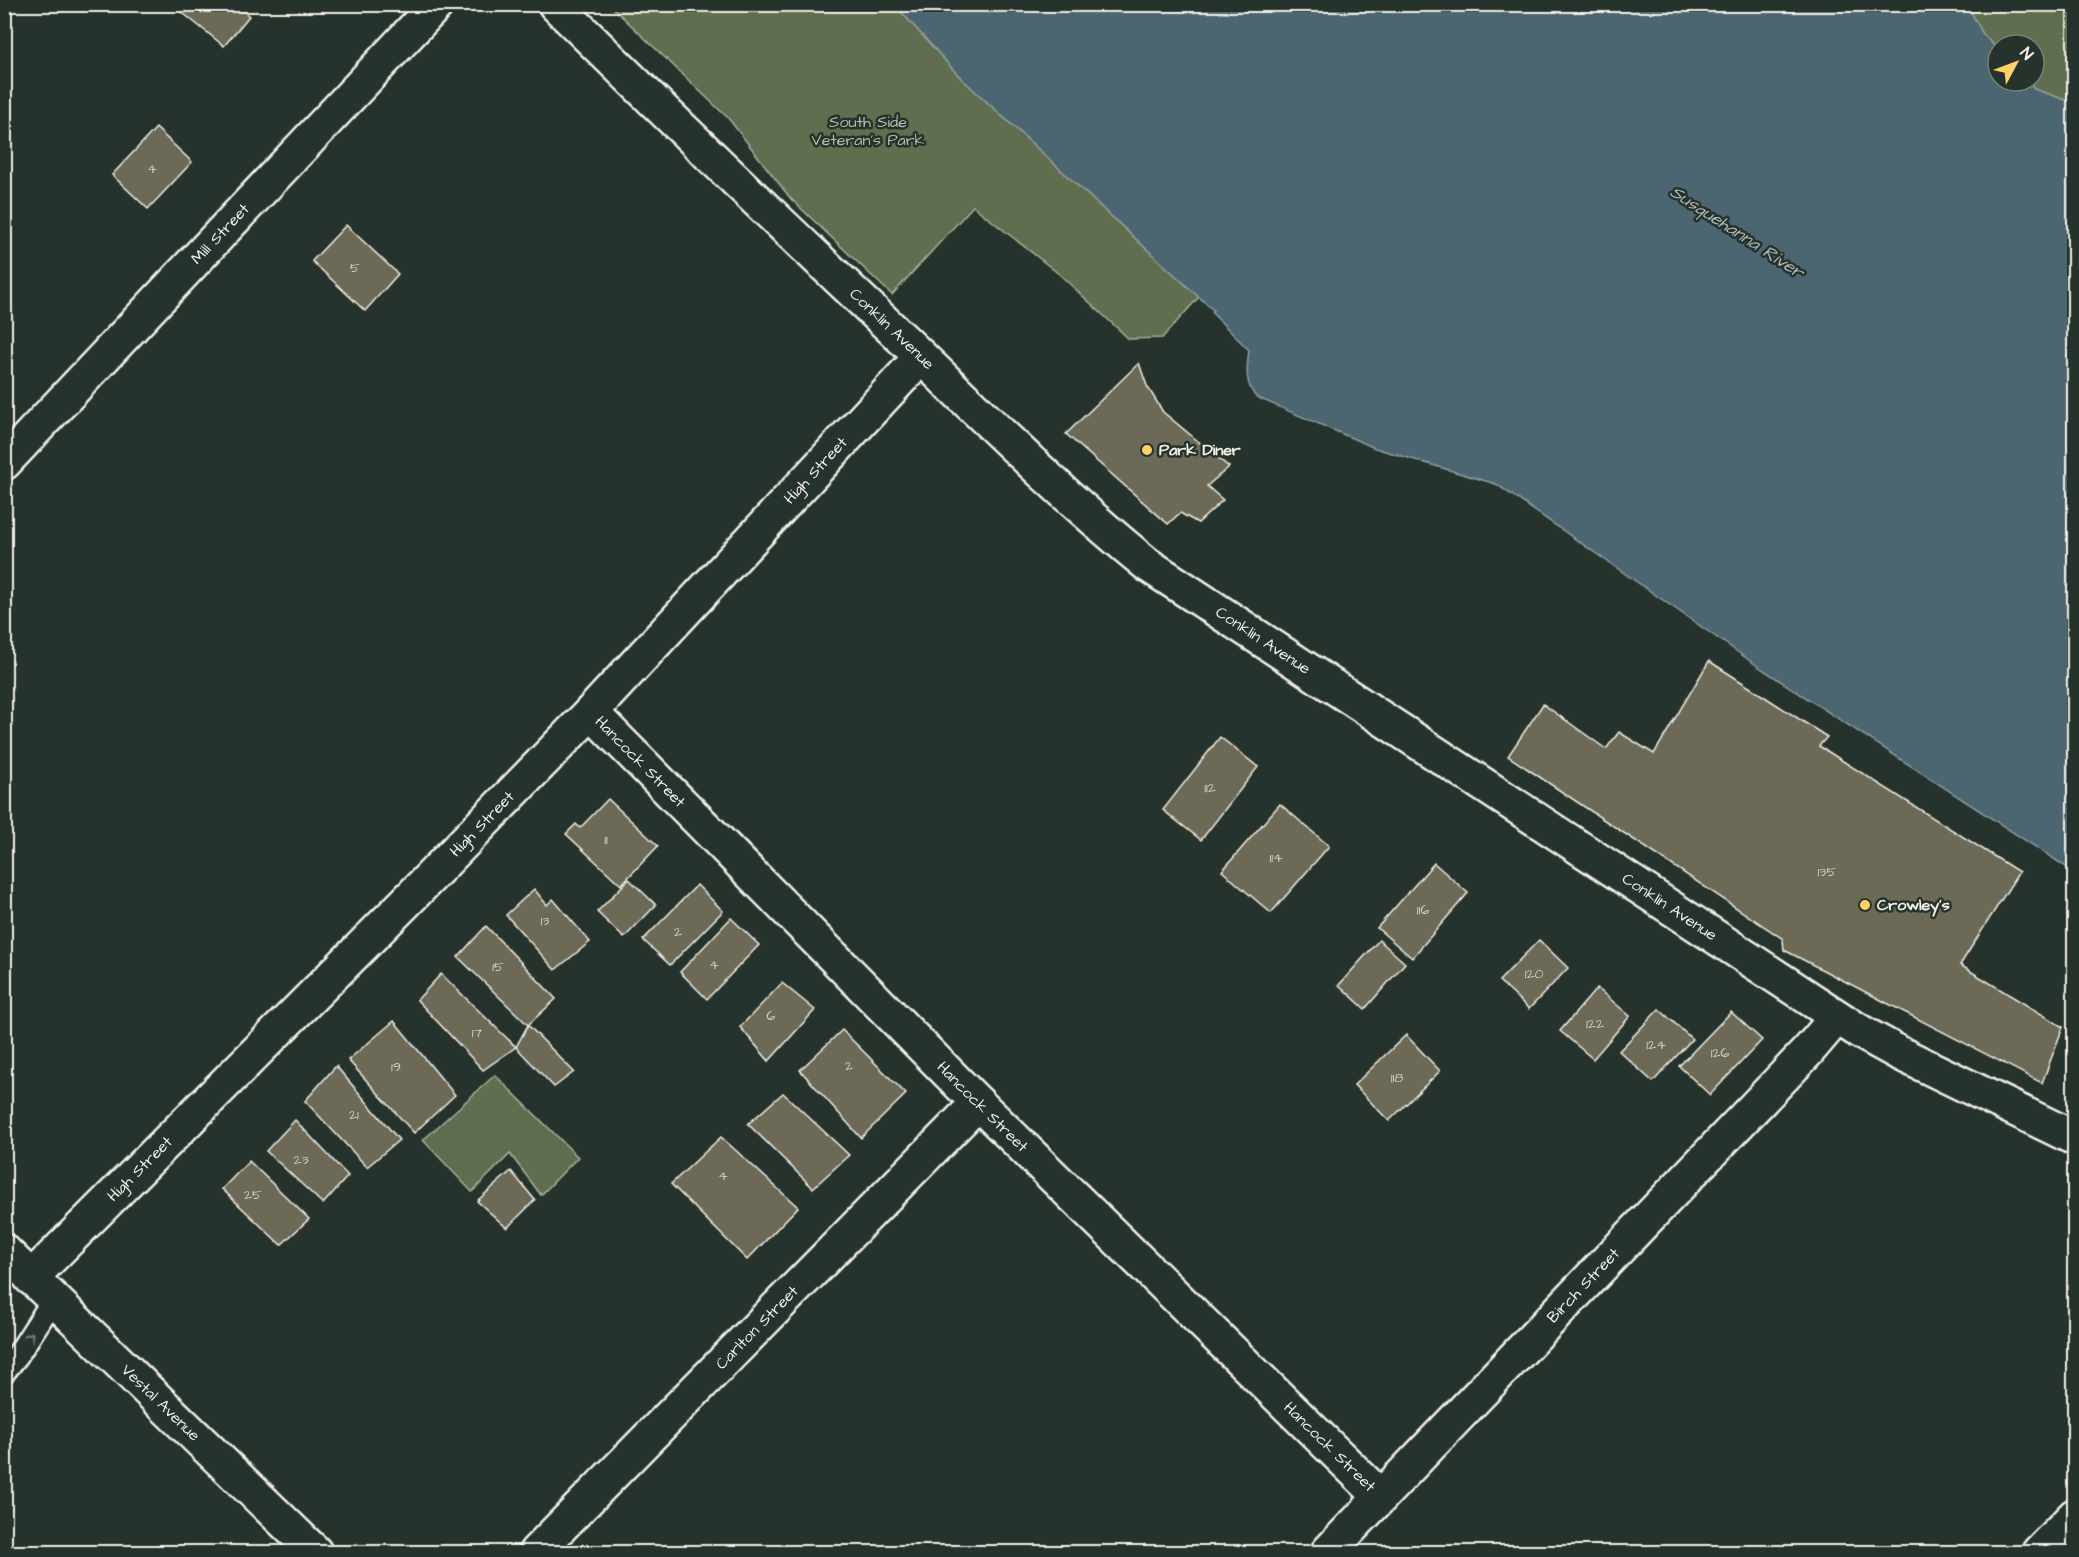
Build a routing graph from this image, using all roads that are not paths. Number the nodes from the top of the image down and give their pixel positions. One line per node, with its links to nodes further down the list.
1 (437, 4): 4 (street, Mill Street)
2 (555, 4): 3 (street, Conklin Avenue)
3 (921, 357): 5 (street, High Street); 6 (street, Conklin Avenue)
4 (4, 463)
5 (591, 712): 7 (street, Hancock Street); 10 (street, High Street)
6 (1837, 1017): 8 (street, Conklin Avenue); 12 (street, Birch Street)
7 (978, 1103): 12 (street, Hancock Street); 15 (street, Carlton Street)
8 (2074, 1138)
9 (4, 1251): 10 (street, Vestal Avenue)
10 (42, 1289): 11 (lane, one-way to 10); 14 (street, Vestal Avenue)
11 (4, 1372)
12 (1381, 1497): 16 (street, Birch Street)
13 (2074, 1516): 17 (street)
14 (315, 1552)
15 (536, 1552)
16 (1328, 1552)
17 (2039, 1552)

